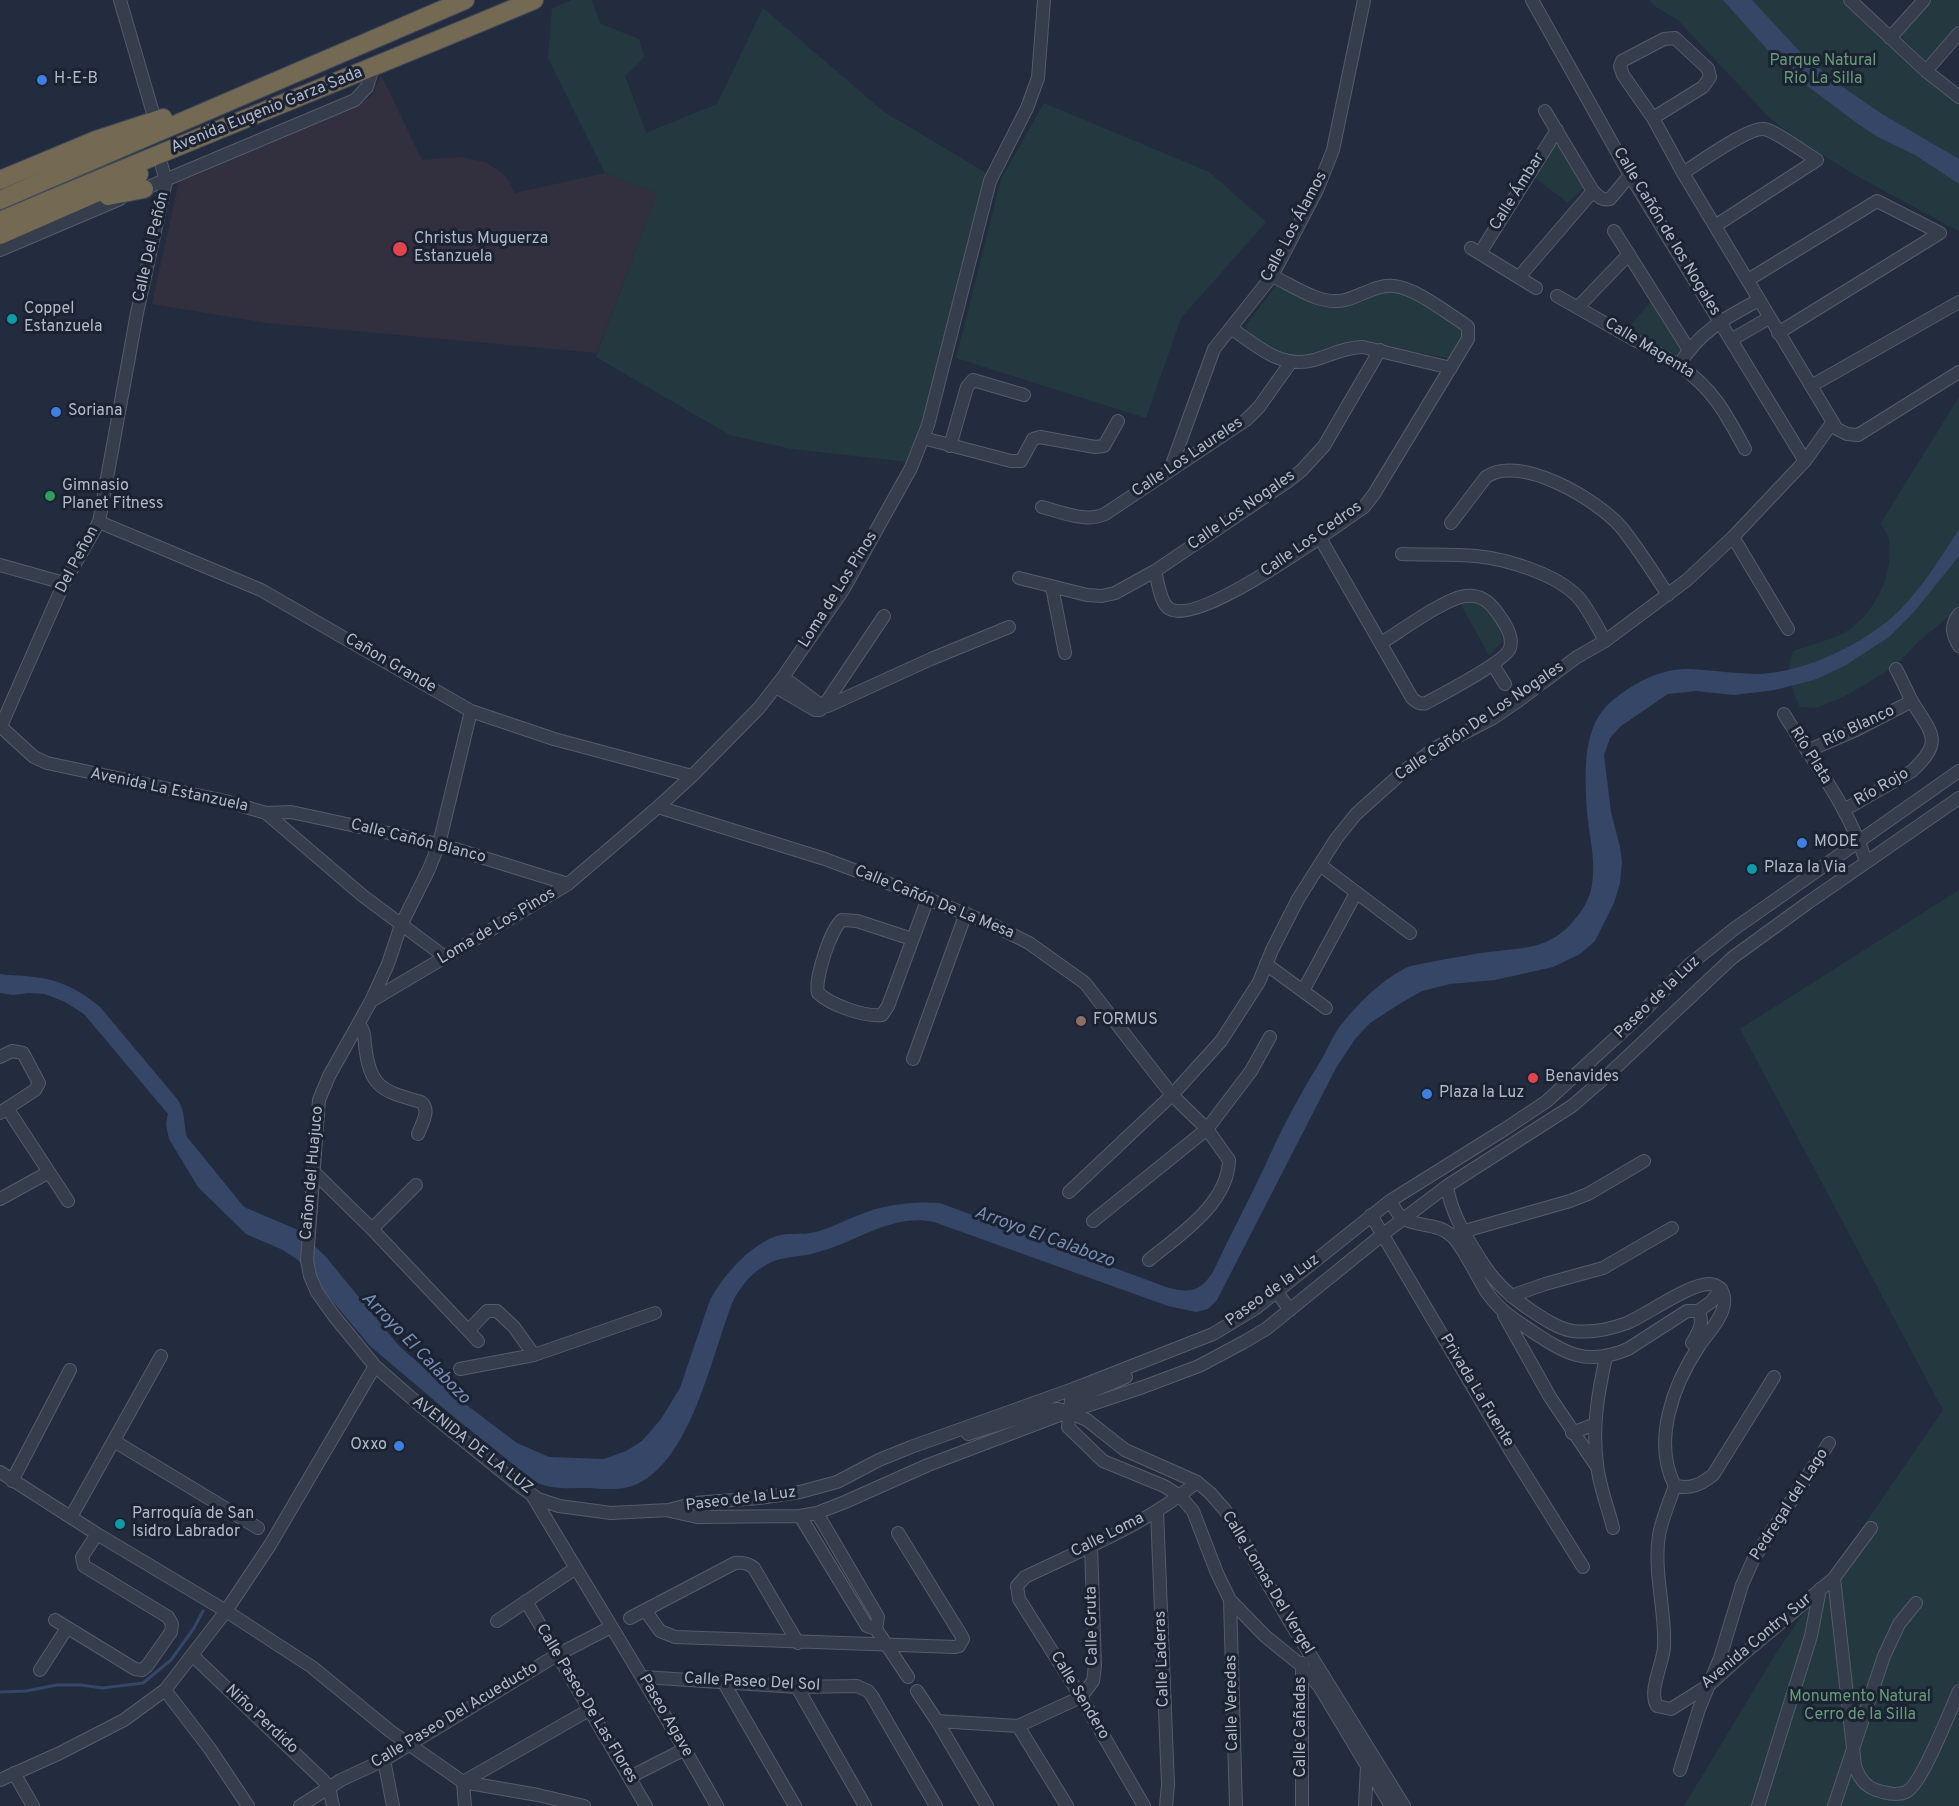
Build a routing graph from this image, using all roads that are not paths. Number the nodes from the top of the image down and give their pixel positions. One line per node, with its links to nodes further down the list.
1 (120, 0): 17 (street)
2 (465, 0): 14 (highway, Avenida Eugenio Garza Sada)
3 (534, 0): 11 (highway, Avenida Eugenio Garza Sada)
4 (1044, 0): 59 (street, Loma de Los Pinos)
5 (1364, 0): 35 (street, Calle Los Álamos)
6 (1532, 0): 22 (street, Calle Cañón de los Nogales)
7 (1850, 0): 10 (street)
8 (1924, 0): 10 (street)
9 (1959, 33): 12 (street)
10 (1890, 38): 12 (street)
11 (373, 68): 19 (highway, Avenida Eugenio Garza Sada); 24 (street)
12 (1926, 71): 13 (street)
13 (1959, 97)
14 (211, 108): 17 (highway); 27 (highway, Avenida Eugenio Garza Sada)
15 (1545, 111): 18 (street)
16 (1653, 118): 16 (street); 21 (street)
17 (155, 120): 23 (highway)
18 (1557, 130): 26 (street); 36 (street, Calle Ámbar)
19 (200, 137): 20 (highway); 29 (highway, Avenida Eugenio Garza Sada)
20 (161, 163): 24 (street); 28 (highway)
21 (1683, 173): 30 (street); 30 (street)
22 (1630, 175): 26 (street); 45 (street, Calle Cañón de los Nogales)
23 (0, 180)
24 (166, 181): 25 (street); 43 (street, Calle Del Peñón)
25 (144, 189): 28 (highway); 33 (street)
26 (1593, 191): 36 (street)
27 (0, 200)
28 (71, 204): 32 (highway)
29 (0, 221)
30 (1715, 226): 37 (street)
31 (1614, 231): 34 (street)
32 (0, 235)
33 (0, 250)
34 (1629, 254): 42 (street); 50 (street)
35 (1272, 276): 46 (street, Calle Los Álamos); 53 (street, Calle Los Cedros)
36 (1519, 277): 38 (street)
37 (1748, 280): 40 (street); 47 (street)
38 (1536, 288)
39 (1557, 296): 42 (street, Calle Magenta)
40 (1759, 300): 44 (street); 45 (street)
41 (1959, 302): 55 (street)
42 (1578, 307): 52 (street, Calle Magenta)
43 (137, 313): 65 (street, Del Peñon)
44 (1769, 318): 47 (street); 48 (street)
45 (1719, 321): 48 (street, Calle Cañón de los Nogales); 50 (street)
46 (1231, 328): 51 (street); 63 (street, Calle Los Álamos)
47 (1778, 333): 55 (street)
48 (1731, 340): 62 (street, Calle Cañón de los Nogales)
49 (1380, 350): 51 (street); 53 (street); 71 (street, Calle Los Nogales)
50 (1689, 350): 52 (street)
51 (1292, 362): 63 (street, Calle Los Laureles)
52 (1679, 365): 61 (street, Calle Magenta)
53 (1451, 368): 68 (street, Calle Los Cedros)
54 (1959, 372): 58 (street)
55 (1812, 386): 58 (street)
56 (1024, 395): 60 (street)
57 (1118, 421): 60 (street)
58 (1832, 423): 62 (street, Calle Cañón De Los Nogales)
59 (923, 438): 60 (street); 86 (street, Loma de Los Pinos)
60 (950, 446)
61 (1744, 449)
62 (1805, 461): 67 (street, Calle Cañón De Los Nogales)
63 (1170, 470): 64 (street, Calle Los Laureles)
64 (1042, 507)
65 (99, 522): 73 (street, Del Peñon); 90 (street, Cañon Grande)
66 (1451, 523): 75 (street)
67 (1733, 537): 75 (street, Calle Cañón De Los Nogales); 79 (street)
68 (1320, 538): 71 (street, Calle Los Cedros); 81 (street)
69 (1402, 554): 80 (street)
70 (0, 565): 73 (street)
71 (1155, 571): 74 (street, Calle Los Nogales)
72 (1019, 578): 74 (street, Calle Los Nogales)
73 (64, 583): 92 (street, Del Peñon)
74 (1052, 587): 83 (street)
75 (1668, 595): 80 (street, Calle Cañón De Los Nogales)
76 (1959, 614): 82 (street)
77 (884, 616): 89 (street)
78 (1009, 627): 89 (street)
79 (1788, 628)
80 (1605, 640): 103 (street, Calle Cañón De Los Nogales)
81 (1381, 643): 84 (street); 84 (street)
82 (1959, 646)
83 (1065, 653)
84 (1493, 664): 87 (street)
85 (1896, 669): 88 (street, Río Rojo)
86 (779, 682): 89 (street); 95 (street, Loma de Los Pinos)
87 (1505, 684)
88 (1912, 701): 93 (street, Río Blanco); 98 (street, Río Rojo)
89 (823, 707)
90 (471, 711): 95 (street, Cañon Grande); 101 (street, Cañon del Huajuco)
91 (1784, 714): 93 (street, Río Plata)
92 (0, 726): 99 (street, Avenida La Estanzuela)
93 (1806, 751): 98 (street, Río Plata)
94 (1959, 771): 100 (street, Paseo de la Luz)
95 (692, 776): 97 (street, Loma de Los Pinos)
96 (1959, 798): 102 (street, Paseo de la Luz)
97 (658, 807): 105 (street, Loma de Los Pinos); 107 (street, Calle Cañón De La Mesa)
98 (1844, 810): 100 (street, Río Plata)
99 (266, 813): 101 (street, Calle Cañón Blanco); 110 (street, Avenida La Estanzuela)
100 (1860, 842): 102 (street, Río Plata); 104 (street, Paseo de la Luz)
101 (439, 844): 105 (street, Calle Cañón Blanco); 110 (street, Cañon del Huajuco)
102 (1866, 862): 108 (street, Paseo de la Luz)
103 (1320, 865): 106 (street); 114 (street, Calle Cañón De Los Nogales)
104 (1798, 882): 108 (street); 126 (street, Paseo de la Luz)
105 (568, 884): 113 (street, Loma de Los Pinos)
106 (1356, 893): 111 (street); 115 (street)
107 (928, 898): 109 (street, Calle Cañón De La Mesa); 112 (street)
108 (1809, 902): 127 (street, Paseo de la Luz)
109 (966, 914): 121 (street); 122 (street, Calle Cañón De La Mesa)
110 (401, 925): 113 (street, Avenida La Estanzuela); 116 (street, Cañon del Huajuco)
111 (1410, 933)
112 (912, 939): 112 (street)
113 (445, 957): 116 (street, Loma de Los Pinos)
114 (1266, 964): 115 (street); 122 (street, Calle Cañón De Los Nogales)
115 (1303, 991): 117 (street)
116 (371, 1001): 118 (street, Cañon del Huajuco)
117 (1326, 1008)
118 (358, 1024): 125 (street); 130 (street, Cañon del Huajuco)
119 (1270, 1037): 124 (street)
120 (1, 1056): 123 (street)
121 (912, 1059)
122 (1173, 1095): 124 (street, Calle Cañón De La Mesa); 133 (street, Calle Cañón De Los Nogales)
123 (4, 1110): 129 (street)
124 (1207, 1129): 139 (street); 145 (street, Calle Cañón De La Mesa)
125 (418, 1134)
126 (1481, 1143): 127 (street); 136 (street, Paseo de la Luz)
127 (1489, 1159): 132 (street, Paseo de la Luz)
128 (1644, 1161): 142 (street)
129 (49, 1172): 134 (street); 135 (street)
130 (315, 1173): 141 (street); 158 (street, Cañon del Huajuco)
131 (416, 1185): 141 (street)
132 (1447, 1186): 138 (street, Paseo de la Luz); 142 (street)
133 (1069, 1192)
134 (0, 1199)
135 (68, 1201)
136 (1390, 1201): 137 (street, Paseo de la Luz); 138 (street)
137 (1371, 1215): 143 (street, Privada La Fuente); 147 (street, Paseo de la Luz)
138 (1403, 1219): 143 (street, Paseo de la Luz); 144 (street)
139 (1093, 1221)
140 (1672, 1228): 148 (street)
141 (372, 1229): 154 (street)
142 (1465, 1230): 144 (street); 148 (street)
143 (1382, 1235): 149 (street, Paseo de la Luz); 199 (street, Privada La Fuente)
144 (1452, 1236): 151 (street)
145 (1149, 1260)
146 (1722, 1289): 150 (street); 153 (street); 168 (street)
147 (1276, 1291): 149 (street); 163 (street, Paseo de la Luz)
148 (1511, 1296): 155 (street)
149 (1290, 1310): 169 (street, Paseo de la Luz)
150 (1698, 1311): 157 (street); 168 (street)
151 (1502, 1312): 159 (street); 172 (street)
152 (656, 1313): 160 (street)
153 (1628, 1323): 155 (street); 157 (street)
154 (469, 1330): 156 (street); 160 (street)
155 (1572, 1331): 159 (street)
156 (478, 1341)
157 (1639, 1342): 162 (street)
158 (362, 1352): 164 (street, AVENIDA DE LA LUZ)
159 (1567, 1353): 162 (street)
160 (534, 1355): 165 (street)
161 (161, 1356): 175 (street)
162 (1606, 1357): 170 (street)
163 (1144, 1362): 169 (street); 173 (street, Paseo de la Luz)
164 (375, 1366): 184 (street, AVENIDA DE LA LUZ); 208 (street)
165 (460, 1369)
166 (70, 1370): 181 (street)
167 (1774, 1377): 183 (street)
168 (1677, 1384): 183 (street)
169 (1068, 1412): 171 (street, Calle Lomas Del Vergel); 173 (street); 174 (street, Calle Lomas Del Vergel); 188 (street, Paseo de la Luz)
170 (1595, 1424): 172 (street); 179 (street)
171 (1096, 1428): 174 (street); 177 (street, Calle Lomas Del Vergel)
172 (1572, 1433): 179 (street)
173 (943, 1436): 186 (street, Paseo de la Luz)
174 (1077, 1438): 178 (street, Calle Lomas Del Vergel)
175 (114, 1441): 190 (street); 192 (street)
176 (1829, 1443): 225 (street, Pedregal del Lago)
177 (1125, 1450): 178 (street); 182 (street, Calle Lomas Del Vergel)
178 (1113, 1466): 185 (street, Calle Lomas Del Vergel)
179 (1597, 1467): 193 (street)
180 (0, 1472): 181 (street)
181 (12, 1481): 190 (street)
182 (1197, 1482): 185 (street, Calle Loma); 217 (street, Calle Lomas Del Vergel)
183 (1675, 1486): 225 (street, Avenida Contry Sur)
184 (532, 1494): 186 (street, AVENIDA DE LA LUZ); 200 (street)
185 (1180, 1496): 187 (street, Calle Loma); 204 (street, Calle Lomas Del Vergel)
186 (669, 1510): 189 (street, Paseo de la Luz)
187 (1157, 1511): 198 (street, Calle Loma); 260 (street, Calle Laderas)
188 (817, 1513): 189 (street, Paseo de la Luz); 196 (street)
189 (800, 1516): 197 (street)
190 (72, 1517): 195 (street)
191 (1871, 1527): 201 (street)
192 (258, 1528)
193 (1613, 1528)
194 (898, 1533): 216 (street)
195 (98, 1534): 208 (street); 213 (street)
196 (830, 1536): 197 (street); 214 (street)
197 (815, 1541): 214 (street)
198 (1091, 1546): 202 (street, Calle Loma); 230 (street, Calle Gruta)
199 (1583, 1567)
200 (576, 1568): 205 (street); 212 (street)
201 (1834, 1578): 203 (street, Avenida Contry Sur); 236 (street, Avenida Contry Sur)
202 (1017, 1586): 230 (street, Calle Sendero)
203 (1820, 1589): 225 (street, Avenida Contry Sur); 266 (street)
204 (1230, 1600): 220 (street, Calle Lomas Del Vergel); 261 (street, Calle Veredas)
205 (526, 1601): 211 (street); 219 (street, Calle Paseo De Las Flores)
206 (1916, 1603): 236 (street)
207 (645, 1610): 209 (street); 215 (street); 215 (street)
208 (226, 1611): 218 (street); 234 (street)
209 (630, 1618)
210 (54, 1620): 213 (street)
211 (497, 1621)
212 (611, 1627): 219 (street, Calle Paseo Del Acueducto); 222 (street, Paseo Agave)
213 (67, 1628): 221 (street)
214 (876, 1629): 216 (street)
215 (798, 1642): 216 (street)
216 (888, 1645): 223 (street)
217 (1306, 1648): 220 (street, Calle Cañadas); 265 (street, Calle Lomas Del Vergel)
218 (192, 1655): 227 (street); 244 (street, Niño Perdido)
219 (557, 1655): 231 (street, Calle Paseo De Las Flores); 234 (street, Calle Paseo Del Acueducto)
220 (1302, 1666): 238 (street, Calle Lomas Del Vergel); 262 (street, Calle Cañadas)
221 (40, 1670)
222 (643, 1677): 224 (street, Calle Paseo Del Sol); 235 (street, Paseo Agave)
223 (908, 1677)
224 (724, 1683): 226 (street, Calle Paseo Del Sol); 254 (street)
225 (1709, 1685): 239 (street, Pedregal del Lago)
226 (797, 1688): 255 (street); 256 (street, Calle Paseo Del Sol)
227 (165, 1690): 240 (street); 246 (street)
228 (917, 1691): 232 (street)
229 (1959, 1691): 236 (street, Avenida Contry Sur)
230 (1081, 1697): 233 (street); 259 (street, Calle Sendero)
231 (589, 1710): 241 (street, Calle Paseo De Las Flores); 243 (street)
232 (938, 1721): 233 (street); 257 (street)
233 (1018, 1726): 258 (street)
234 (411, 1744): 237 (street, Calle Paseo Del Acueducto); 243 (street)
235 (685, 1749): 241 (street); 253 (street, Paseo Agave)
236 (1854, 1750): 267 (street)
237 (384, 1760): 244 (street, Calle Paseo Del Acueducto); 249 (street)
238 (1367, 1766): 263 (street); 264 (street, Calle Lomas Del Vergel)
239 (1680, 1770)
240 (14, 1773): 242 (street); 245 (street)
241 (630, 1777): 252 (street, Calle Paseo De Las Flores)
242 (0, 1780)
243 (463, 1782): 250 (street); 251 (street)
244 (329, 1787): 247 (street, Calle Paseo Del Acueducto); 248 (street)
245 (33, 1806)
246 (248, 1806)
247 (300, 1806)
248 (333, 1806)
249 (393, 1806)
250 (465, 1806)
251 (584, 1806)
252 (646, 1806)
253 (717, 1806)
254 (795, 1806)
255 (865, 1806)
256 (936, 1806)
257 (987, 1806)
258 (1067, 1806)
259 (1144, 1806)
260 (1166, 1806)
261 (1236, 1806)
262 (1302, 1806)
263 (1365, 1806)
264 (1390, 1806)
265 (1404, 1806)
266 (1758, 1806)
267 (1834, 1806)

